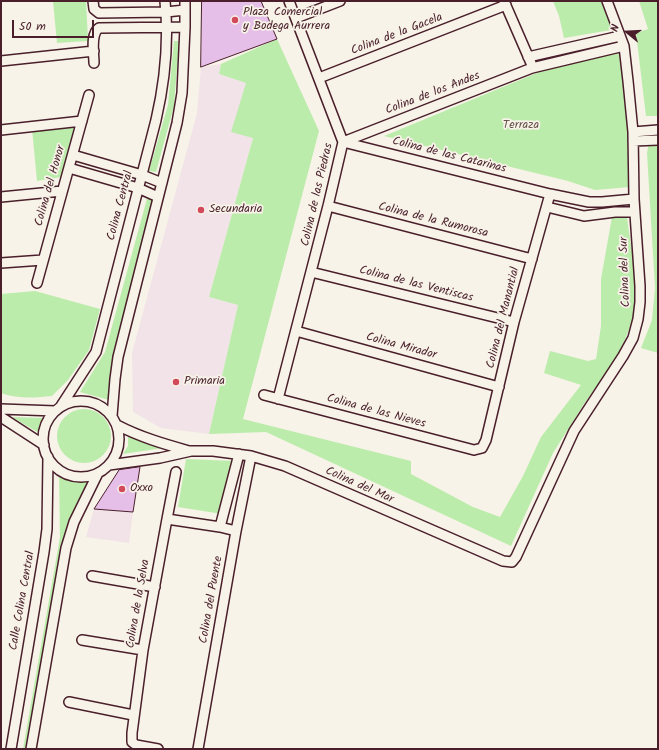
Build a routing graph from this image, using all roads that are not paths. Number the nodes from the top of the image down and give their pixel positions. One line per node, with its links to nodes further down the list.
1 (93, 1): 8 (street)
2 (166, 1): 8 (street, Colina Central)
3 (289, 1): 9 (street, Colina de las Piedras)
4 (340, 1): 9 (street)
5 (607, 1): 12 (street, Colina del Sur)
6 (505, 3): 15 (street); 19 (street, Colina de la Gacela)
7 (185, 6): 8 (street); 10 (street)
8 (166, 12): 11 (street, Colina Central)
9 (296, 18): 19 (street, Colina de las Piedras)
10 (185, 26): 11 (street); 30 (street)
11 (167, 27): 14 (street); 29 (street, Colina Central)
12 (620, 36): 13 (street, Colina del Sur); 15 (street)
13 (624, 46): 18 (street, Colina de los Andes); 24 (street, Colina del Sur)
14 (94, 50): 16 (street); 17 (street)
15 (528, 57): 18 (street)
16 (1, 61)
17 (94, 63)
18 (532, 68): 26 (street, Colina de los Andes)
19 (319, 78): 26 (street, Colina de las Piedras)
20 (89, 95): 21 (street, Colina del Honor)
21 (82, 121): 22 (street); 27 (street, Colina del Honor)
22 (1, 130)
23 (658, 130): 24 (street)
24 (633, 137): 25 (street); 36 (street, Colina del Sur)
25 (658, 140)
26 (343, 142): 33 (street, Colina de las Catarinas); 37 (street, Colina de las Piedras)
27 (73, 155): 28 (street, Colina del Honor); 29 (street)
28 (69, 168): 31 (street); 32 (street, Colina del Honor)
29 (142, 175): 30 (street); 31 (street, Colina Central)
30 (162, 183): 35 (street)
31 (138, 188): 35 (street); 51 (street, Colina Central)
32 (62, 191): 34 (street); 41 (street, Colina del Honor)
33 (550, 194): 36 (street, Colina de las Catarinas); 38 (street, Colina del Manantial)
34 (1, 197)
35 (158, 197): 52 (street)
36 (634, 199): 39 (street, Colina del Sur)
37 (328, 206): 40 (street, Colina de la Rumorosa); 43 (street, Colina de las Piedras)
38 (546, 207): 39 (street); 40 (street, Colina del Manantial)
39 (635, 212): 67 (street, Colina del Sur)
40 (532, 259): 45 (street, Colina del Manantial)
41 (43, 260): 42 (street); 44 (street, Colina del Honor)
42 (1, 263)
43 (312, 272): 45 (street, Colina de las Ventiscas); 46 (street, Colina de las Piedras)
44 (37, 283)
45 (514, 322): 47 (street, Colina del Manantial)
46 (296, 331): 47 (street, Colina Mirador); 49 (street, Colina de las Piedras)
47 (499, 387): 56 (street, Colina del Manantial)
48 (264, 395): 49 (street, Colina de las Nieves)
49 (278, 399): 56 (street, Colina de las Nieves)
50 (1, 409): 51 (street)
51 (58, 409): 52 (street); 55 (street)
52 (112, 416): 54 (street)
53 (1, 417): 55 (street)
54 (117, 425): 57 (street, Colina del Mar); 61 (street)
55 (44, 445): 60 (street)
56 (482, 448)
57 (191, 451): 58 (street, Colina del Mar); 61 (street, Colina del Mar)
58 (238, 454): 59 (street, Colina del Mar); 65 (street)
59 (251, 456): 66 (street, Colina del Puente); 67 (street, Colina del Mar)
60 (48, 457): 63 (street); 74 (street, Calle Colina Central)
61 (109, 465): 63 (street)
62 (176, 472): 64 (street, Colina de la Selva)
63 (98, 473): 75 (street)
64 (167, 519): 65 (street); 69 (street, Colina de la Selva)
65 (220, 527): 66 (street)
66 (236, 531): 77 (street, Colina del Puente)
67 (512, 562)
68 (92, 576): 69 (street)
69 (155, 587): 71 (street, Colina de la Selva)
70 (82, 640): 71 (street)
71 (143, 650): 73 (street, Colina de la Selva)
72 (69, 702): 73 (street)
73 (133, 715): 76 (street, Colina de la Selva)
74 (11, 749)
75 (31, 749)
76 (158, 749)
77 (198, 749)

